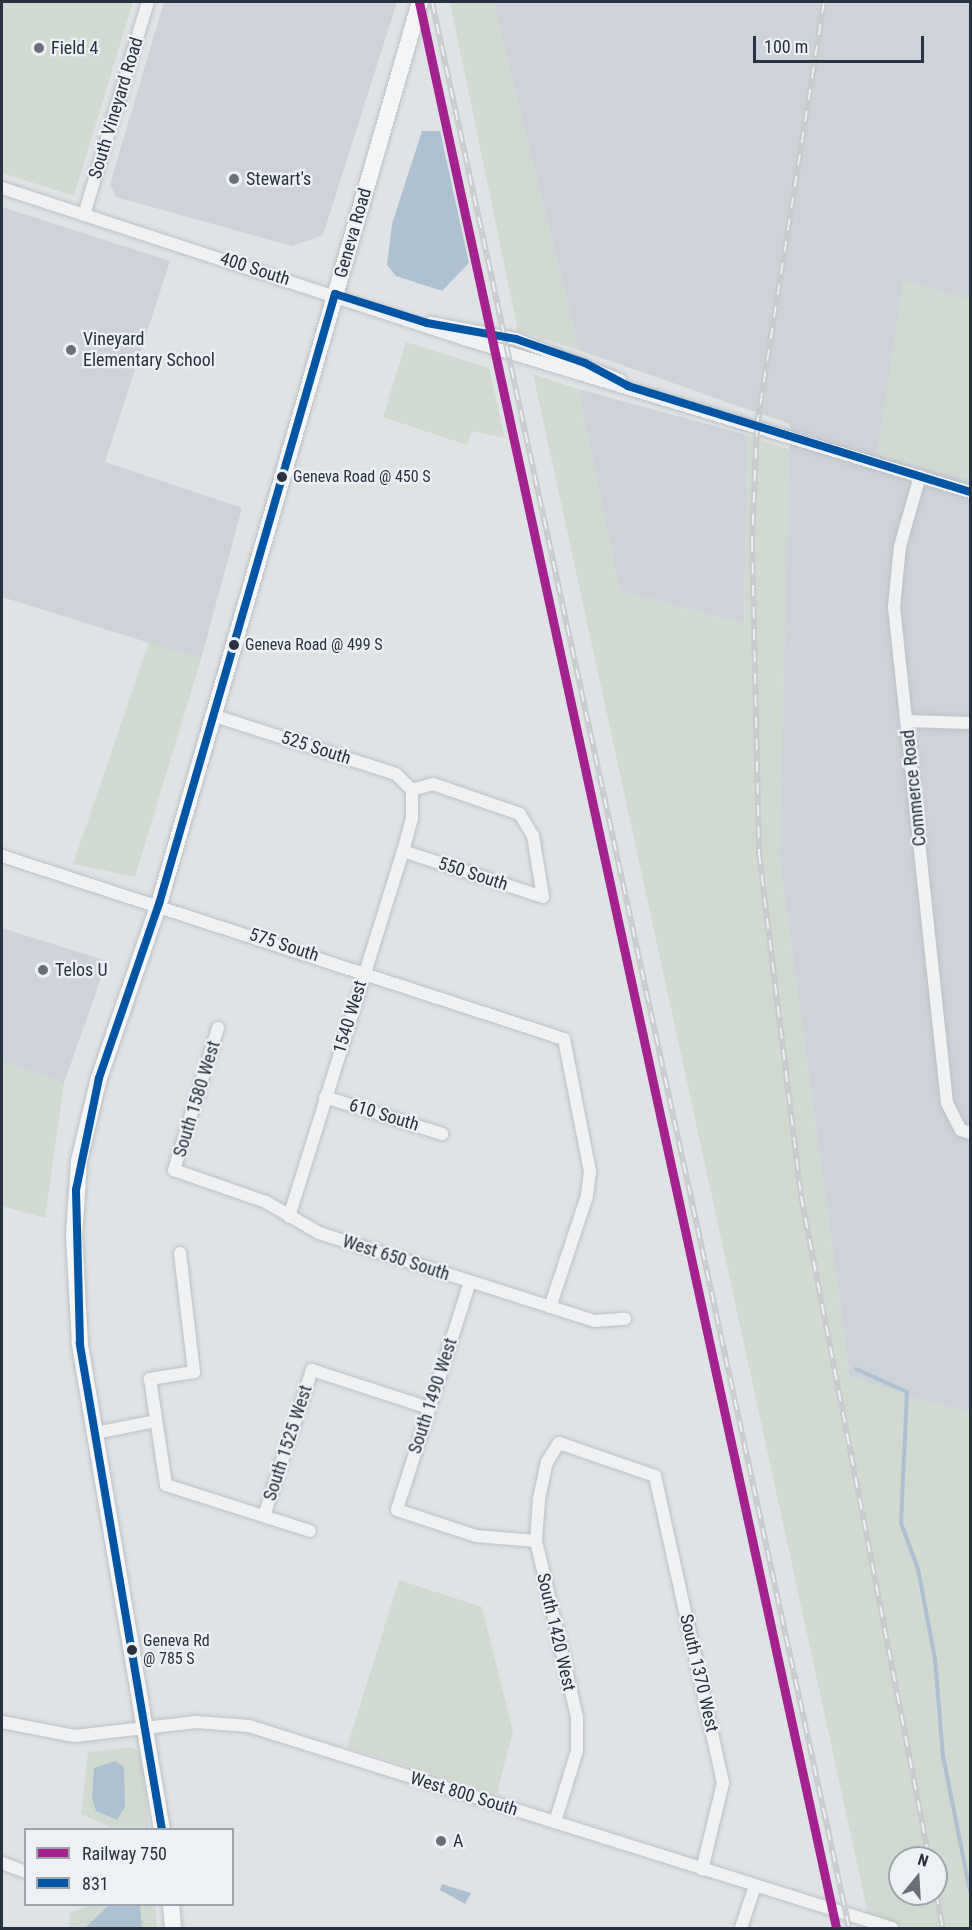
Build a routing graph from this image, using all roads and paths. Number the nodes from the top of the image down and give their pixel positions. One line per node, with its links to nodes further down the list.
1 (148, 2): 4 (street, South Vineyard Road)
2 (420, 2): 5 (main road, Geneva Road)
3 (2, 188): 4 (street, 400 South)
4 (84, 214): 5 (street, 400 South)
5 (335, 294): 6 (street, 400 South); 8 (main road, Geneva Road)
6 (920, 476): 7 (street, 400 South); 9 (street, Commerce Road)
7 (970, 492)
8 (215, 716): 11 (street, 525 South); 14 (main road, Geneva Road)
9 (907, 721): 10 (street); 18 (street, Commerce Road)
10 (970, 723)
11 (412, 790): 12 (street, 1540 West); 12 (street, 550 South)
12 (403, 851): 15 (street, 1540 West)
13 (2, 856): 14 (street, 575 South)
14 (159, 904): 15 (street, 575 South); 28 (main road, Geneva Road)
15 (364, 971): 17 (street, 1540 West); 24 (street, 575 South)
16 (218, 1028): 20 (street, South 1580 West)
17 (325, 1097): 19 (street, 610 South); 21 (street, 1540 West)
18 (970, 1133)
19 (442, 1134)
20 (174, 1170): 21 (street, West 650 South)
21 (289, 1218): 23 (street, West 650 South)
22 (180, 1253): 27 (street)
23 (470, 1282): 24 (street, West 650 South); 26 (street, South 1490 West)
24 (550, 1307): 25 (street, West 650 South)
25 (625, 1319)
26 (429, 1408): 30 (street, South 1525 West); 32 (street, South 1490 West)
27 (156, 1421): 28 (street); 30 (street)
28 (95, 1433): 34 (main road, Geneva Road)
29 (559, 1443): 32 (street, South 1420 West); 38 (street, South 1370 West)
30 (264, 1516): 31 (street)
31 (310, 1531)
32 (536, 1541): 35 (street, South 1420 West)
33 (2, 1722): 34 (street, West 800 South)
34 (149, 1727): 35 (street, West 800 South); 36 (main road, Geneva Road)
35 (555, 1822): 38 (street, West 800 South)
36 (162, 1828)
37 (2, 1863): 39 (street)
38 (702, 1870): 40 (street, West 800 South)
39 (24, 1871)
40 (754, 1886): 41 (street, West 800 South); 44 (street)
41 (775, 1893): 45 (street, West 800 South); 46 (street, West 800 South)
42 (171, 1906): 43 (main road)
43 (173, 1929)
44 (741, 1929)
45 (872, 1929)
46 (892, 1929)

